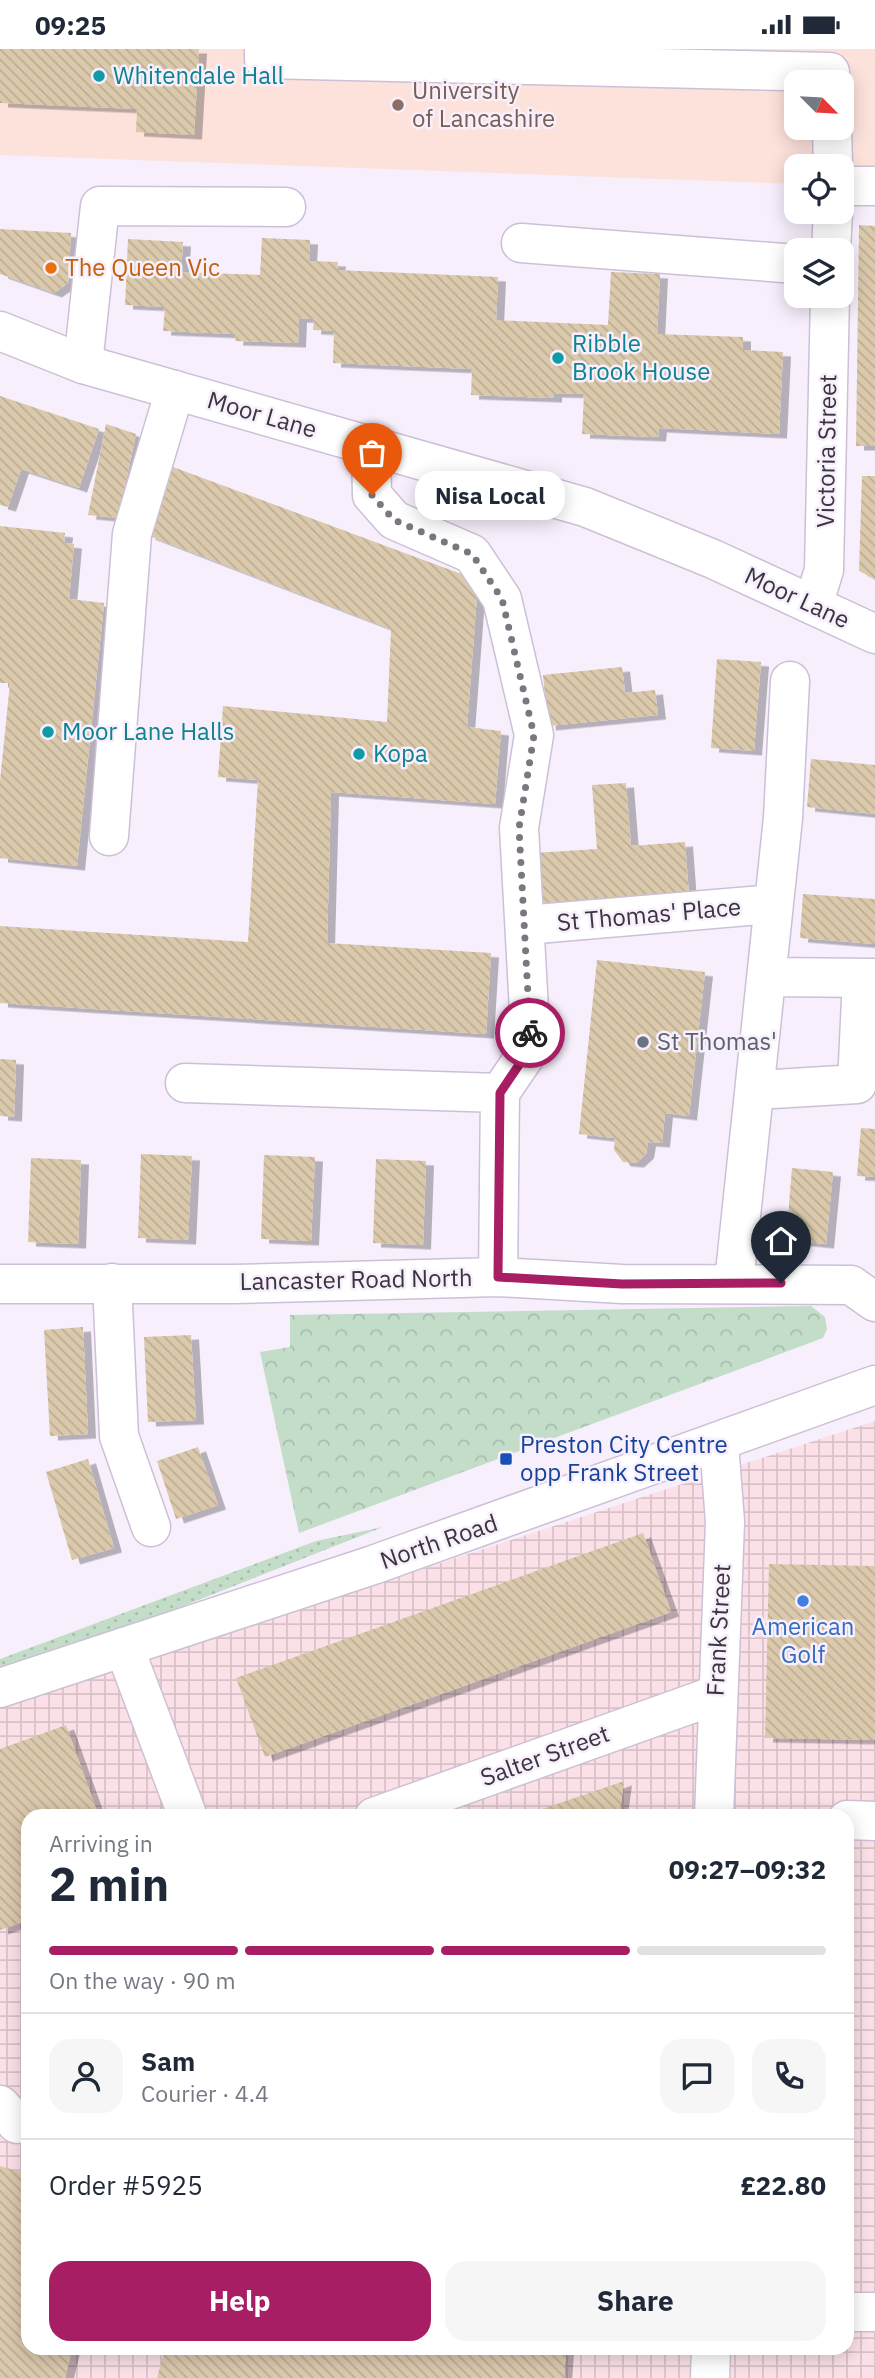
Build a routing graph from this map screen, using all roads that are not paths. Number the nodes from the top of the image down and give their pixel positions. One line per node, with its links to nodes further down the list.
1 (264, 49): 2 (main road)
2 (831, 68)
3 (854, 186): 4 (main road)
4 (875, 186)
5 (286, 207): 10 (main road)
6 (521, 243): 7 (main road)
7 (784, 263)
8 (830, 308): 13 (main road, Victoria Street)
9 (0, 331): 10 (main road, Moor Lane)
10 (83, 364): 11 (main road, Moor Lane)
11 (175, 390): 12 (main road, Moor Lane); 16 (main road)
12 (371, 447): 13 (main road, Moor Lane); 18 (main road)
13 (813, 605): 14 (main road, Moor Lane)
14 (875, 634)
15 (790, 681): 17 (main road)
16 (109, 835)
17 (773, 904): 18 (main road, St Thomas' Place); 19 (main road)
18 (525, 925): 23 (main road)
19 (768, 977): 20 (main road); 22 (main road)
20 (868, 978): 22 (main road)
21 (185, 1083): 23 (main road)
22 (757, 1090): 25 (main road)
23 (500, 1093): 24 (main road)
24 (498, 1277): 25 (main road, Lancaster Road North); 26 (main road, Lancaster Road North)
25 (734, 1282): 28 (main road, Lancaster Road North)
26 (112, 1283): 27 (main road, Lancaster Road North); 31 (main road)
27 (0, 1284)
28 (875, 1302)
29 (875, 1385): 30 (main road, North Road)
30 (719, 1443): 32 (main road, North Road); 34 (main road, Frank Street)
31 (151, 1527)
32 (124, 1647): 33 (main road, North Road); 35 (main road)
33 (0, 1688)
34 (716, 1695): 36 (main road, Salter Street); 37 (main road, Frank Street)
35 (185, 1809)
36 (396, 1809)
37 (714, 1809)
38 (854, 1820): 39 (main road)
39 (875, 1821)
40 (854, 2312): 41 (main road)
41 (875, 2312)
42 (711, 2355): 43 (main road)
43 (710, 2378)

